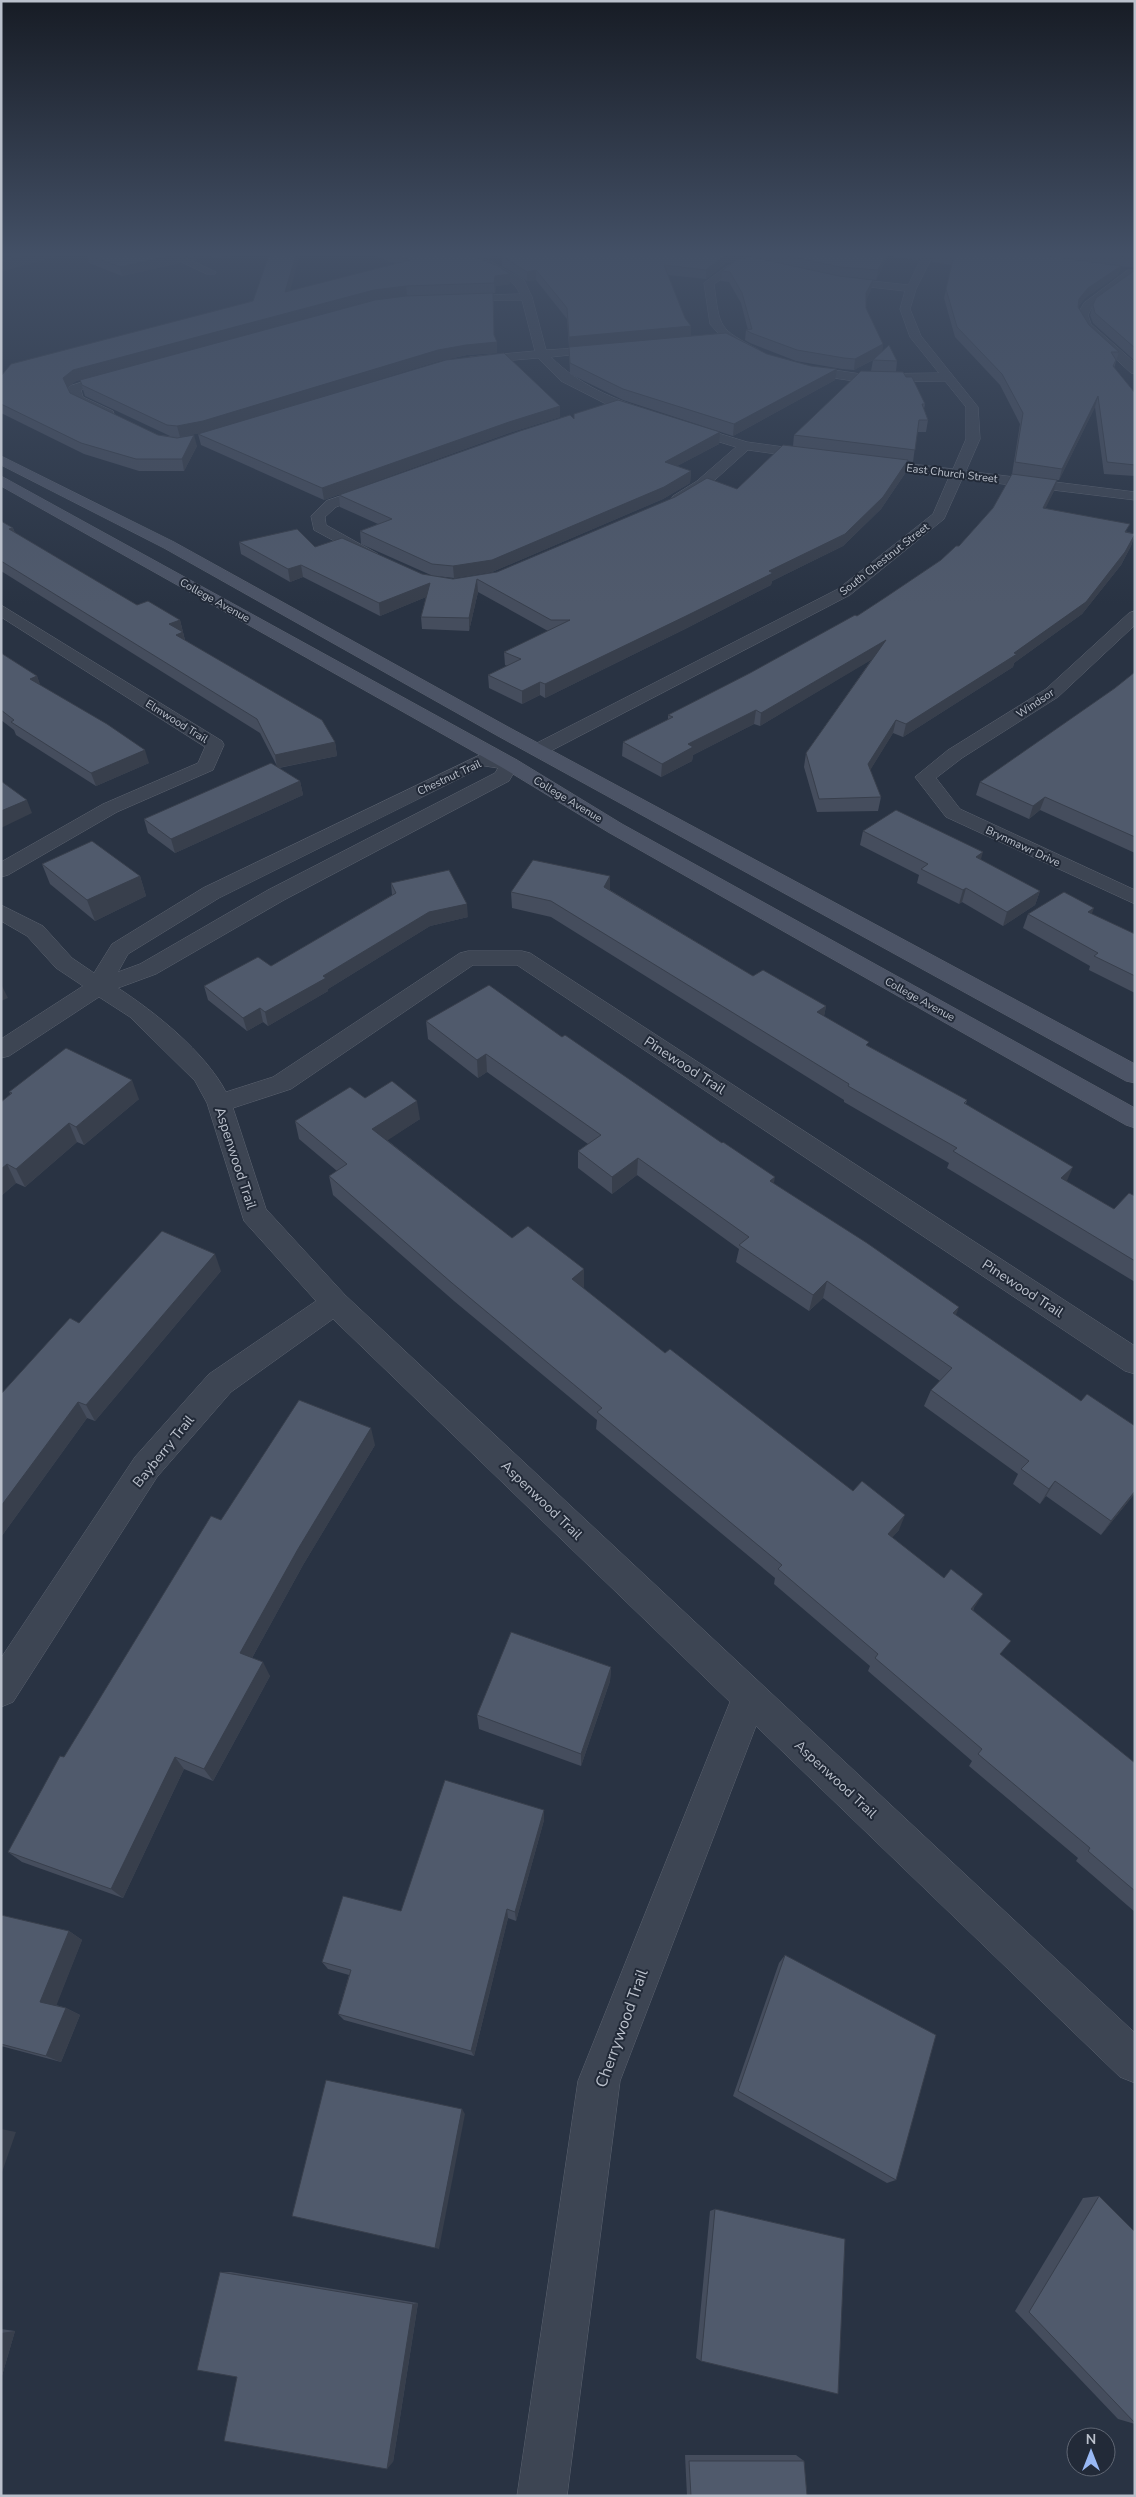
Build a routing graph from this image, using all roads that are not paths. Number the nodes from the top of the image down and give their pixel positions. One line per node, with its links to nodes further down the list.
1 (127, 372): 9 (street)
2 (558, 372): 6 (street)
3 (812, 372): 5 (street)
4 (944, 372): 5 (street, South Chestnut Street)
5 (949, 377): 15 (street, South Chestnut Street)
6 (618, 405): 7 (street); 8 (street)
7 (599, 411)
8 (654, 417)
9 (118, 419)
10 (672, 423): 11 (street)
11 (745, 446): 12 (street); 19 (street)
12 (822, 456)
13 (1, 460): 23 (main road, College Avenue)
14 (861, 461): 15 (street, East Church Street)
15 (958, 474): 18 (street, East Church Street); 23 (street, South Chestnut Street)
16 (1, 480): 24 (main road, College Avenue)
17 (386, 484): 20 (street)
18 (1135, 496)
19 (669, 504)
20 (388, 564)
21 (1, 610): 26 (street, Elmwood Trail)
22 (1135, 616): 25 (street, Windsor)
23 (538, 750): 24 (main road); 31 (main road, College Avenue)
24 (510, 764): 29 (street, Chestnut Trail); 29 (street, Chestnut Trail); 33 (main road, College Avenue)
25 (925, 777): 27 (street, Brynmawr Drive)
26 (1, 871)
27 (1135, 898)
28 (1, 912): 29 (street, Aspenwood Trail)
29 (97, 987): 30 (street, Chestnut Trail); 32 (street, Aspenwood Trail)
30 (1, 1050)
31 (1135, 1075)
32 (219, 1103): 34 (street, Aspenwood Trail); 35 (street, Pinewood Trail)
33 (1135, 1119)
34 (335, 1303): 36 (street, Bayberry Trail); 37 (street, Aspenwood Trail)
35 (1135, 1362)
36 (1, 1690)
37 (750, 1698): 38 (street, Aspenwood Trail); 39 (street, Cherrywood Trail)
38 (1135, 2062)
39 (542, 2496)

